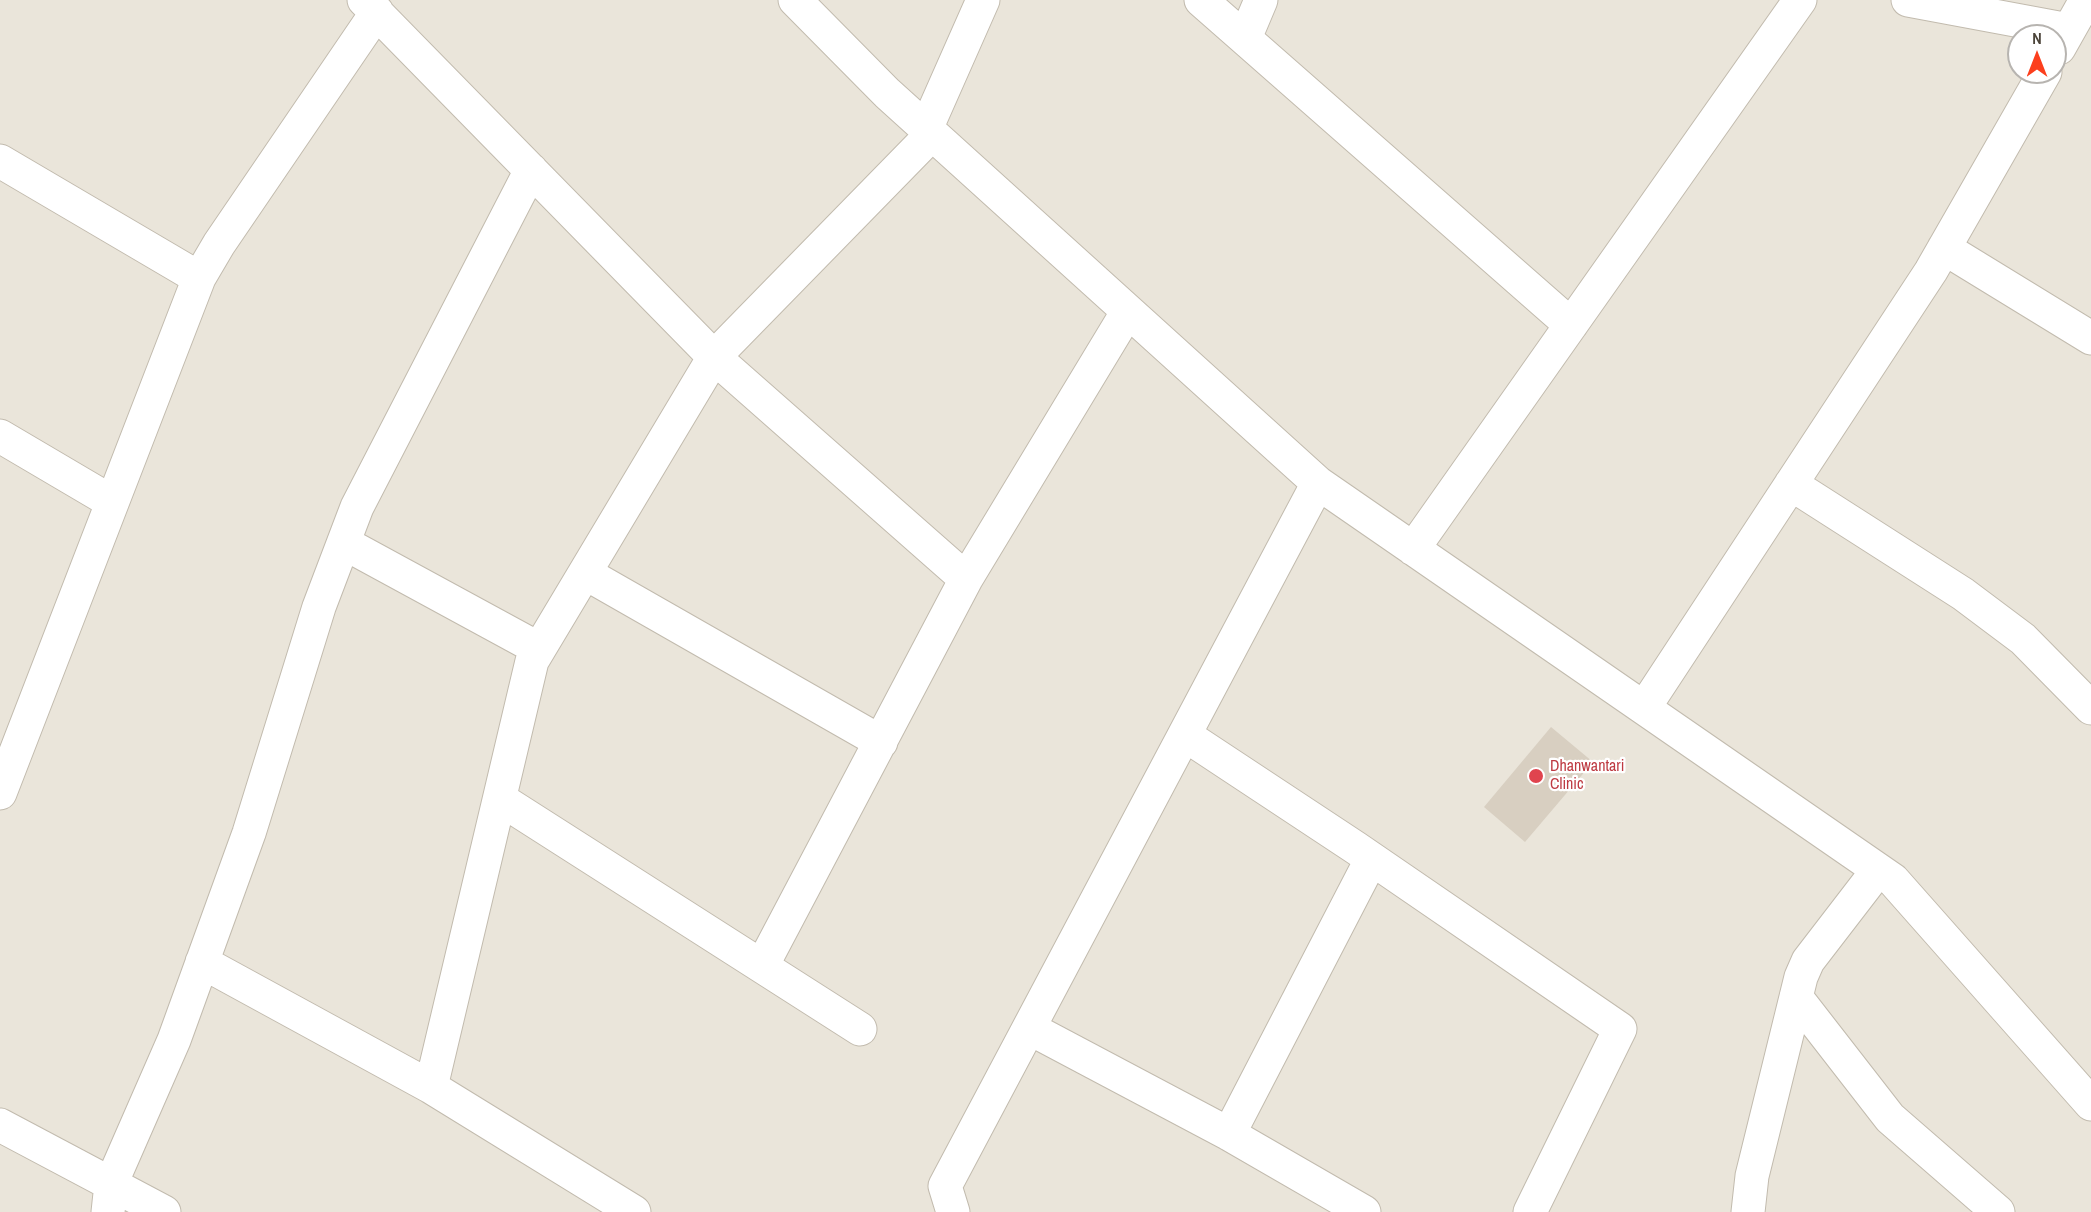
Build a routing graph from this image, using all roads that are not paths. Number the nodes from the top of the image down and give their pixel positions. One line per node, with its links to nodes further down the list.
1 (795, 0): 13 (street)
2 (983, 0): 13 (street)
3 (1201, 0): 11 (street)
4 (1261, 0): 11 (street)
5 (1800, 0): 19 (street)
6 (1908, 0): 9 (street)
7 (2086, 0): 10 (street)
8 (370, 6): 15 (street); 17 (street)
9 (2007, 27)
10 (2067, 33)
11 (1245, 38): 19 (street)
12 (2038, 84): 16 (street)
13 (929, 132): 18 (street); 21 (street)
14 (0, 160): 17 (street)
15 (531, 170): 21 (street); 26 (street)
16 (1944, 248): 20 (street); 24 (street)
17 (199, 278): 25 (street)
18 (1128, 311): 23 (street); 29 (street)
19 (1571, 325): 27 (street)
20 (2091, 338)
21 (714, 357): 28 (street); 29 (street)
22 (0, 436): 25 (street)
23 (1318, 483): 27 (street); 33 (street)
24 (1791, 484): 31 (street); 32 (street)
25 (112, 502): 35 (street)
26 (344, 543): 30 (street); 39 (street)
27 (1413, 549): 31 (street)
28 (585, 573): 30 (street); 34 (street)
29 (966, 579): 34 (street)
30 (539, 649): 36 (street)
31 (1644, 708): 38 (street)
32 (2091, 708)
33 (1185, 735): 37 (street); 42 (street)
34 (880, 742): 40 (street)
35 (0, 793)
36 (500, 799): 40 (street); 44 (street)
37 (1371, 860): 47 (street); 53 (street)
38 (1878, 870): 41 (street); 45 (street)
39 (202, 962): 44 (street); 48 (street)
40 (762, 966): 43 (street)
41 (1796, 997): 54 (street); 55 (street)
42 (1029, 1028): 47 (street); 51 (street)
43 (860, 1029)
44 (430, 1087): 50 (street)
45 (2091, 1104)
46 (0, 1125): 48 (street)
47 (1229, 1134): 52 (street)
48 (110, 1198): 49 (street)
49 (164, 1212)
50 (634, 1212)
51 (953, 1212)
52 (1364, 1212)
53 (1530, 1212)
54 (1748, 1212)
55 (1998, 1212)

